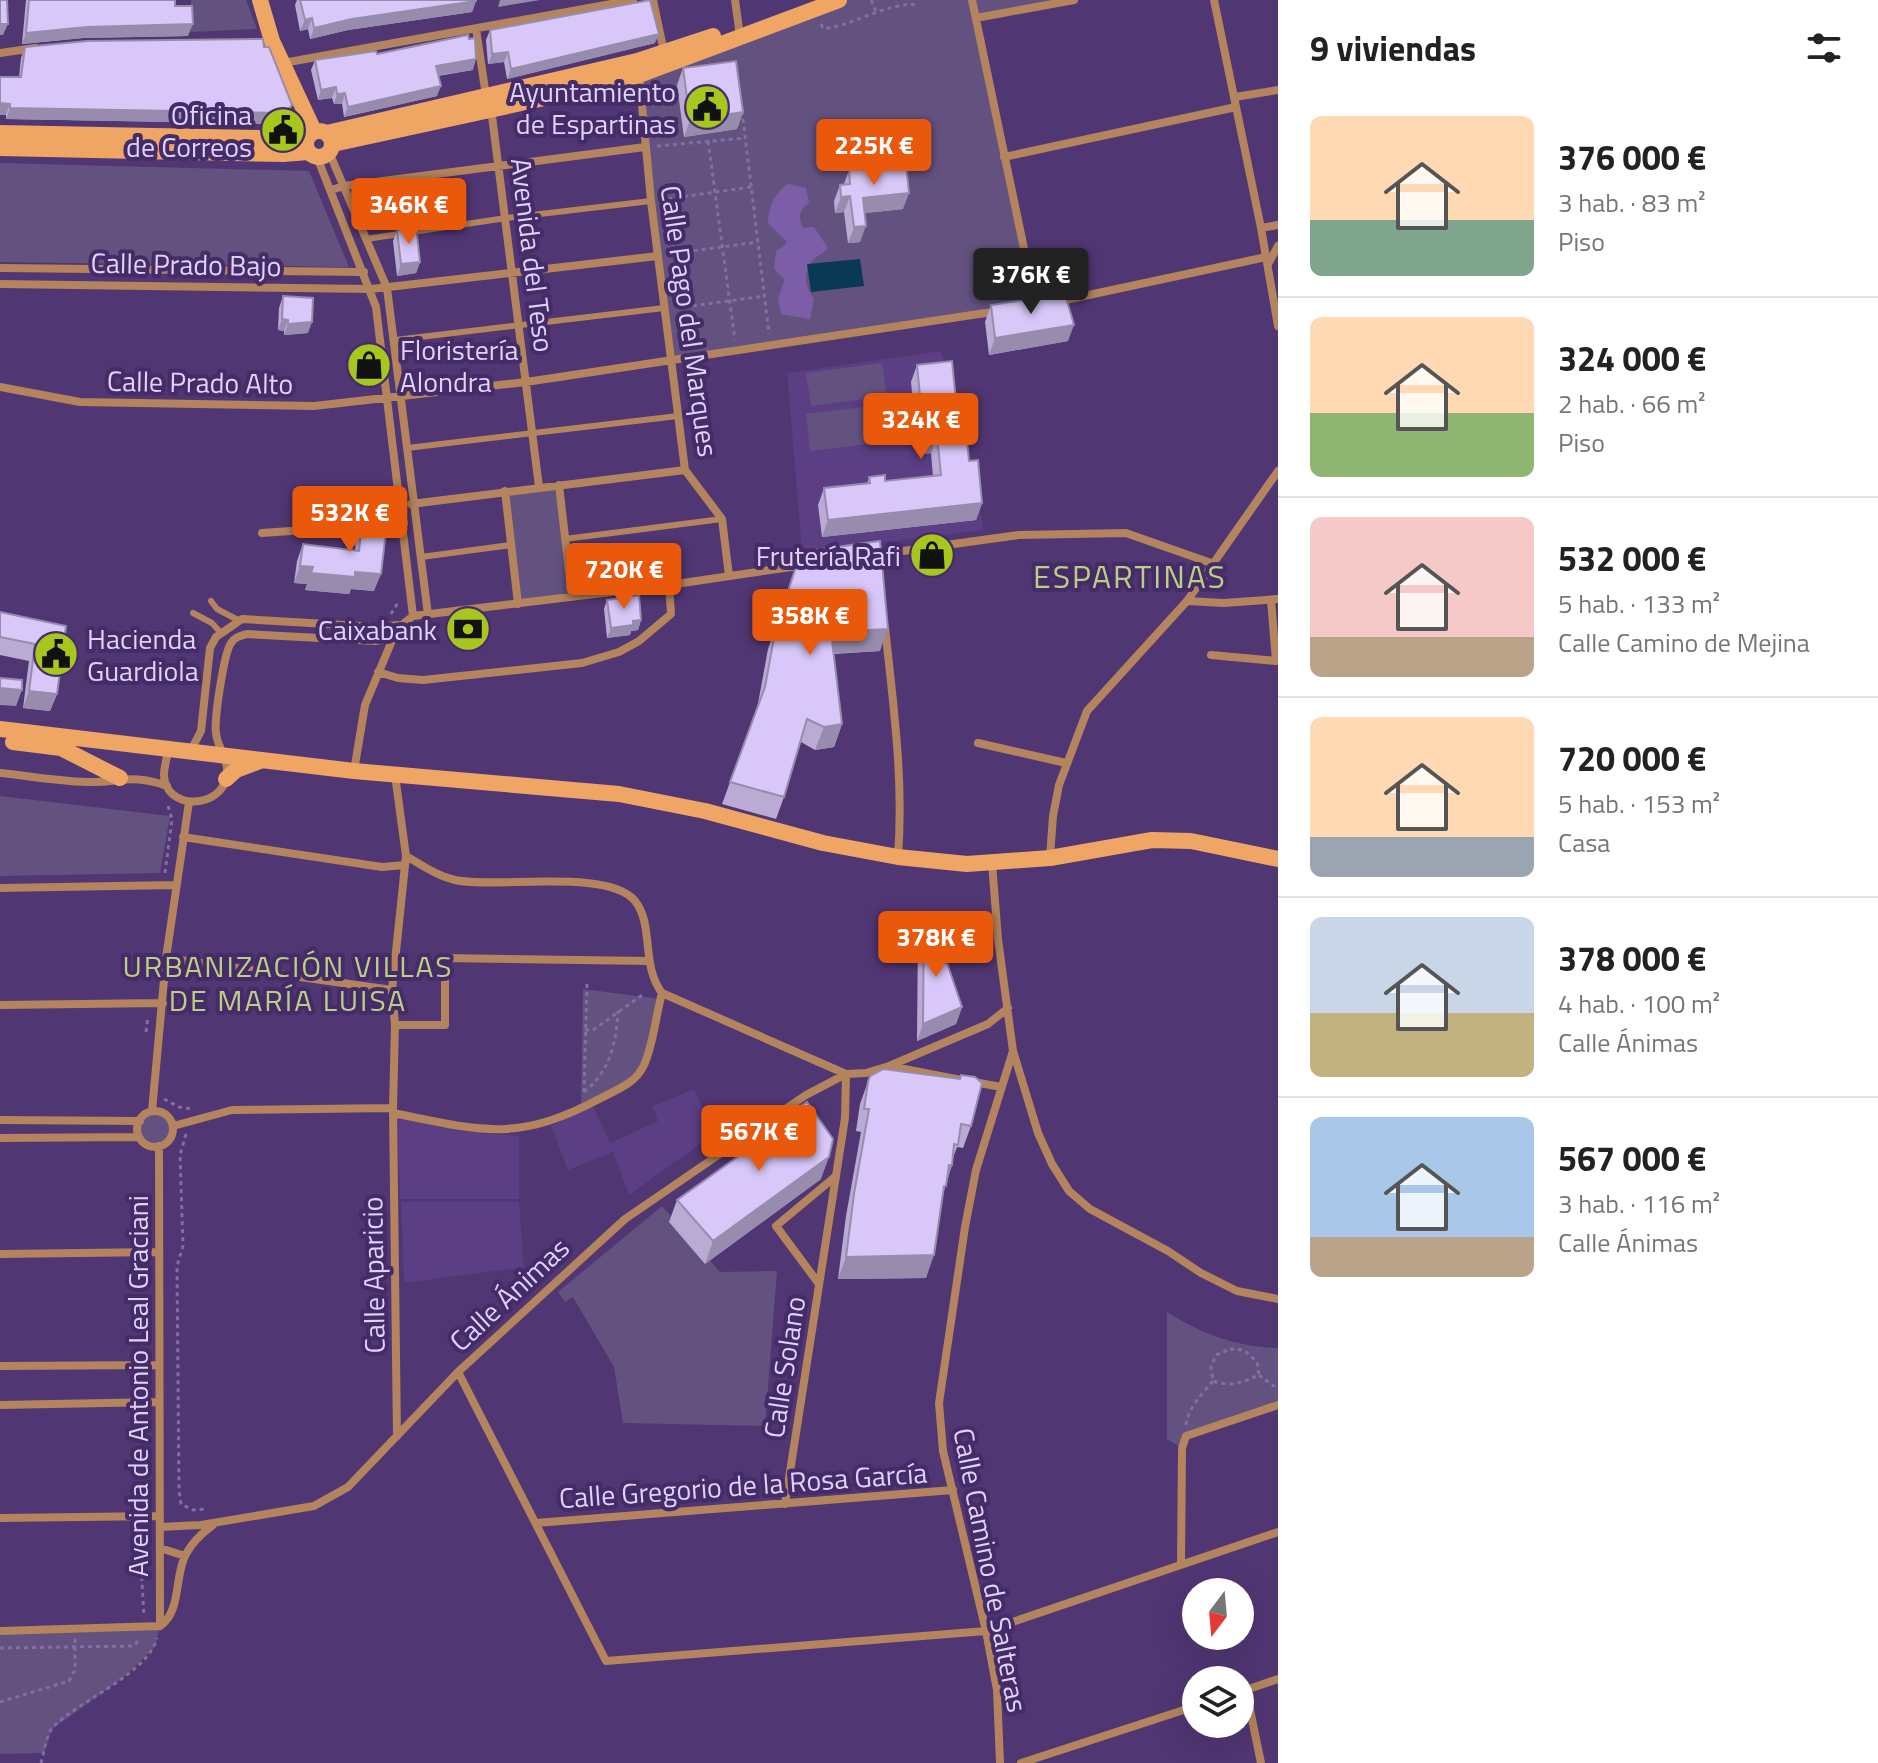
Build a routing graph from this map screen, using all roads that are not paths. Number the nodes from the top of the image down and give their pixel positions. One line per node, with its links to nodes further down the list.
1 (260, 0): 16 (main road)
2 (633, 0): 11 (street)
3 (653, 0): 15 (street)
4 (735, 0): 12 (street)
5 (839, 0): 9 (main road)
6 (972, 0): 10 (street)
7 (1074, 0): 10 (street)
8 (1214, 0): 19 (street)
9 (812, 4): 12 (main road)
10 (976, 18): 25 (street)
11 (476, 29): 16 (street); 20 (street, Avenida del Teso)
12 (739, 32): 15 (main road); 17 (main road)
13 (43, 48): 14 (street)
14 (0, 53)
15 (664, 53): 17 (main road)
16 (283, 63): 22 (main road)
17 (638, 68): 20 (main road); 23 (street, Calle Pago del Marques)
18 (1278, 90): 19 (street)
19 (1236, 102): 25 (street); 32 (street)
20 (489, 103): 22 (main road); 26 (street, Avenida del Teso)
21 (0, 133): 22 (main road)
22 (319, 144): 24 (main road); 27 (street); 28 (street)
23 (645, 147): 26 (street); 29 (street, Calle Pago del Marques)
24 (0, 148)
25 (1004, 157): 43 (street)
26 (499, 165): 27 (street); 30 (street, Avenida del Teso)
27 (344, 186): 28 (street); 33 (street)
28 (331, 190): 38 (street)
29 (651, 201): 30 (lane); 35 (street, Calle Pago del Marques)
30 (506, 218): 33 (lane); 39 (street, Avenida del Teso)
31 (1278, 225): 32 (street)
32 (1261, 228): 36 (street)
33 (366, 239): 41 (street)
34 (1278, 246): 36 (street)
35 (658, 256): 39 (street, Calle Prado Bajo); 45 (street, Calle Pago del Marques)
36 (1267, 261): 43 (street); 46 (street)
37 (0, 268): 38 (street, Calle Prado Bajo)
38 (364, 272): 42 (street)
39 (514, 272): 41 (street, Calle Prado Bajo); 48 (street, Avenida del Teso)
40 (0, 284): 42 (street, Calle Prado Bajo)
41 (387, 288): 42 (street, Calle Prado Bajo); 50 (street)
42 (371, 289): 54 (street)
43 (1036, 306): 44 (street)
44 (1021, 308)
45 (664, 309): 48 (lane); 51 (street, Calle Pago del Marques)
46 (1276, 309): 49 (street)
47 (1006, 310): 51 (street, Calle Prado Alto)
48 (520, 326): 50 (lane); 52 (street, Avenida del Teso)
49 (1278, 326)
50 (395, 340): 55 (street)
51 (671, 362): 52 (street, Calle Prado Alto); 56 (street, Calle Pago del Marques)
52 (526, 382): 55 (street, Calle Prado Alto); 57 (street, Avenida del Teso)
53 (0, 387): 54 (street, Calle Prado Alto)
54 (388, 397): 55 (street, Calle Prado Alto); 65 (street)
55 (401, 397): 58 (street)
56 (678, 416): 57 (lane); 59 (street, Calle Pago del Marques)
57 (532, 433): 58 (lane); 62 (street, Avenida del Teso)
58 (407, 448): 64 (street)
59 (685, 470): 61 (street); 66 (street, Calle Pago del Marques)
60 (1278, 471): 75 (street)
61 (559, 485): 62 (street); 69 (street)
62 (539, 487): 63 (street)
63 (505, 491): 64 (street); 70 (street)
64 (415, 503): 65 (street); 72 (street)
65 (402, 505): 67 (street)
66 (722, 519): 69 (lane); 77 (street)
67 (404, 523): 68 (street); 86 (street)
68 (262, 533)
69 (565, 539): 79 (street)
70 (511, 545): 72 (lane); 83 (street)
71 (878, 554): 73 (street); 75 (street); 76 (street)
72 (421, 557): 85 (street)
73 (863, 557)
74 (818, 563): 77 (street)
75 (1214, 564): 82 (street)
76 (879, 567)
77 (729, 576): 78 (street)
78 (669, 585): 79 (street); 93 (street)
79 (572, 597): 83 (street)
80 (1274, 600): 82 (street); 92 (street)
81 (211, 601): 87 (lane)
82 (1187, 601): 101 (street)
83 (518, 604): 85 (street)
84 (193, 613): 90 (lane)
85 (428, 615): 86 (street)
86 (413, 616): 89 (street)
87 (238, 620): 89 (street); 90 (street)
88 (885, 623): 110 (street)
89 (398, 625): 91 (street); 93 (street)
90 (224, 630): 91 (street); 98 (street)
91 (235, 638): 99 (street)
92 (1211, 655)
93 (378, 672): 102 (street)
94 (0, 729): 97 (main road)
95 (0, 740): 105 (main road)
96 (978, 743): 101 (street)
97 (168, 751): 98 (main road); 107 (street)
98 (189, 753): 99 (main road)
99 (224, 756): 100 (main road); 106 (street)
100 (263, 760): 102 (main road); 106 (main road)
101 (1066, 763): 111 (street)
102 (354, 771): 104 (main road)
103 (0, 773): 105 (street)
104 (395, 775): 110 (main road); 113 (street, Calle Aparicio)
105 (120, 778): 107 (street)
106 (226, 779): 108 (street)
107 (167, 786): 108 (street)
108 (189, 802): 109 (street)
109 (183, 837): 113 (street); 115 (street)
110 (898, 857): 114 (main road)
111 (1050, 858): 112 (main road); 114 (main road)
112 (1278, 859)
113 (405, 861): 118 (street); 119 (street, Calle Aparicio)
114 (992, 863): 123 (street)
115 (175, 885): 116 (street); 117 (street)
116 (0, 888)
117 (166, 958): 119 (street); 121 (street)
118 (649, 961): 120 (street); 124 (street)
119 (392, 990): 124 (street, Calle Aparicio)
120 (662, 993): 127 (street); 130 (street)
121 (163, 1003): 122 (street); 129 (street)
122 (0, 1005)
123 (1008, 1008): 125 (street); 126 (street, Calle Ánimas)
124 (395, 1025): 130 (street, Calle Aparicio)
125 (1013, 1051): 128 (street, Calle Camino de Salteras); 141 (street)
126 (889, 1066): 127 (street, Calle Ánimas); 128 (street, Calle Ánimas)
127 (846, 1074): 137 (street, Calle Solano); 144 (street, Calle Ánimas)
128 (1001, 1087): 149 (street, Calle Camino de Salteras)
129 (152, 1111): 132 (street); 133 (street)
130 (393, 1111): 133 (street); 148 (street, Calle Aparicio)
131 (0, 1120): 132 (street)
132 (140, 1121): 134 (street)
133 (173, 1126): 136 (street)
134 (139, 1137): 135 (street); 136 (street)
135 (0, 1138)
136 (159, 1146): 138 (street, Avenida de Antonio Leal Graciani)
137 (836, 1176): 140 (street, Calle Solano); 140 (street, Calle Solano)
138 (159, 1252): 139 (street); 142 (street, Avenida de Antonio Leal Graciani)
139 (0, 1254)
140 (819, 1284): 150 (street, Calle Solano)
141 (1278, 1299)
142 (159, 1365): 143 (street); 145 (street, Avenida de Antonio Leal Graciani)
143 (0, 1366)
144 (458, 1372): 148 (street, Calle Ánimas); 154 (street)
145 (159, 1402): 146 (street); 151 (street, Avenida de Antonio Leal Graciani)
146 (0, 1405)
147 (1278, 1405): 159 (street)
148 (397, 1436): 153 (street, Calle Ánimas)
149 (953, 1490): 150 (street, Calle Gregorio de la Rosa García); 162 (street, Calle Camino de Salteras)
150 (785, 1504): 154 (street, Calle Gregorio de la Rosa García)
151 (160, 1516): 152 (street); 155 (street, Avenida de Antonio Leal Graciani)
152 (0, 1518)
153 (216, 1522): 155 (street, Calle Ánimas); 158 (street)
154 (536, 1523): 162 (street)
155 (160, 1527): 157 (street, Avenida de Antonio Leal Graciani)
156 (1278, 1532): 159 (street)
157 (160, 1548): 158 (street); 160 (street, Avenida de Antonio Leal Graciani)
158 (185, 1556): 160 (street)
159 (1181, 1564): 162 (street)
160 (160, 1626): 161 (street)
161 (0, 1631)
162 (986, 1631): 167 (street, Calle Camino de Salteras)
163 (1278, 1679): 164 (street)
164 (1254, 1687)
165 (1182, 1711): 168 (street)
166 (1254, 1735): 169 (street)
167 (1000, 1763)
168 (1021, 1763)
169 (1261, 1763)

